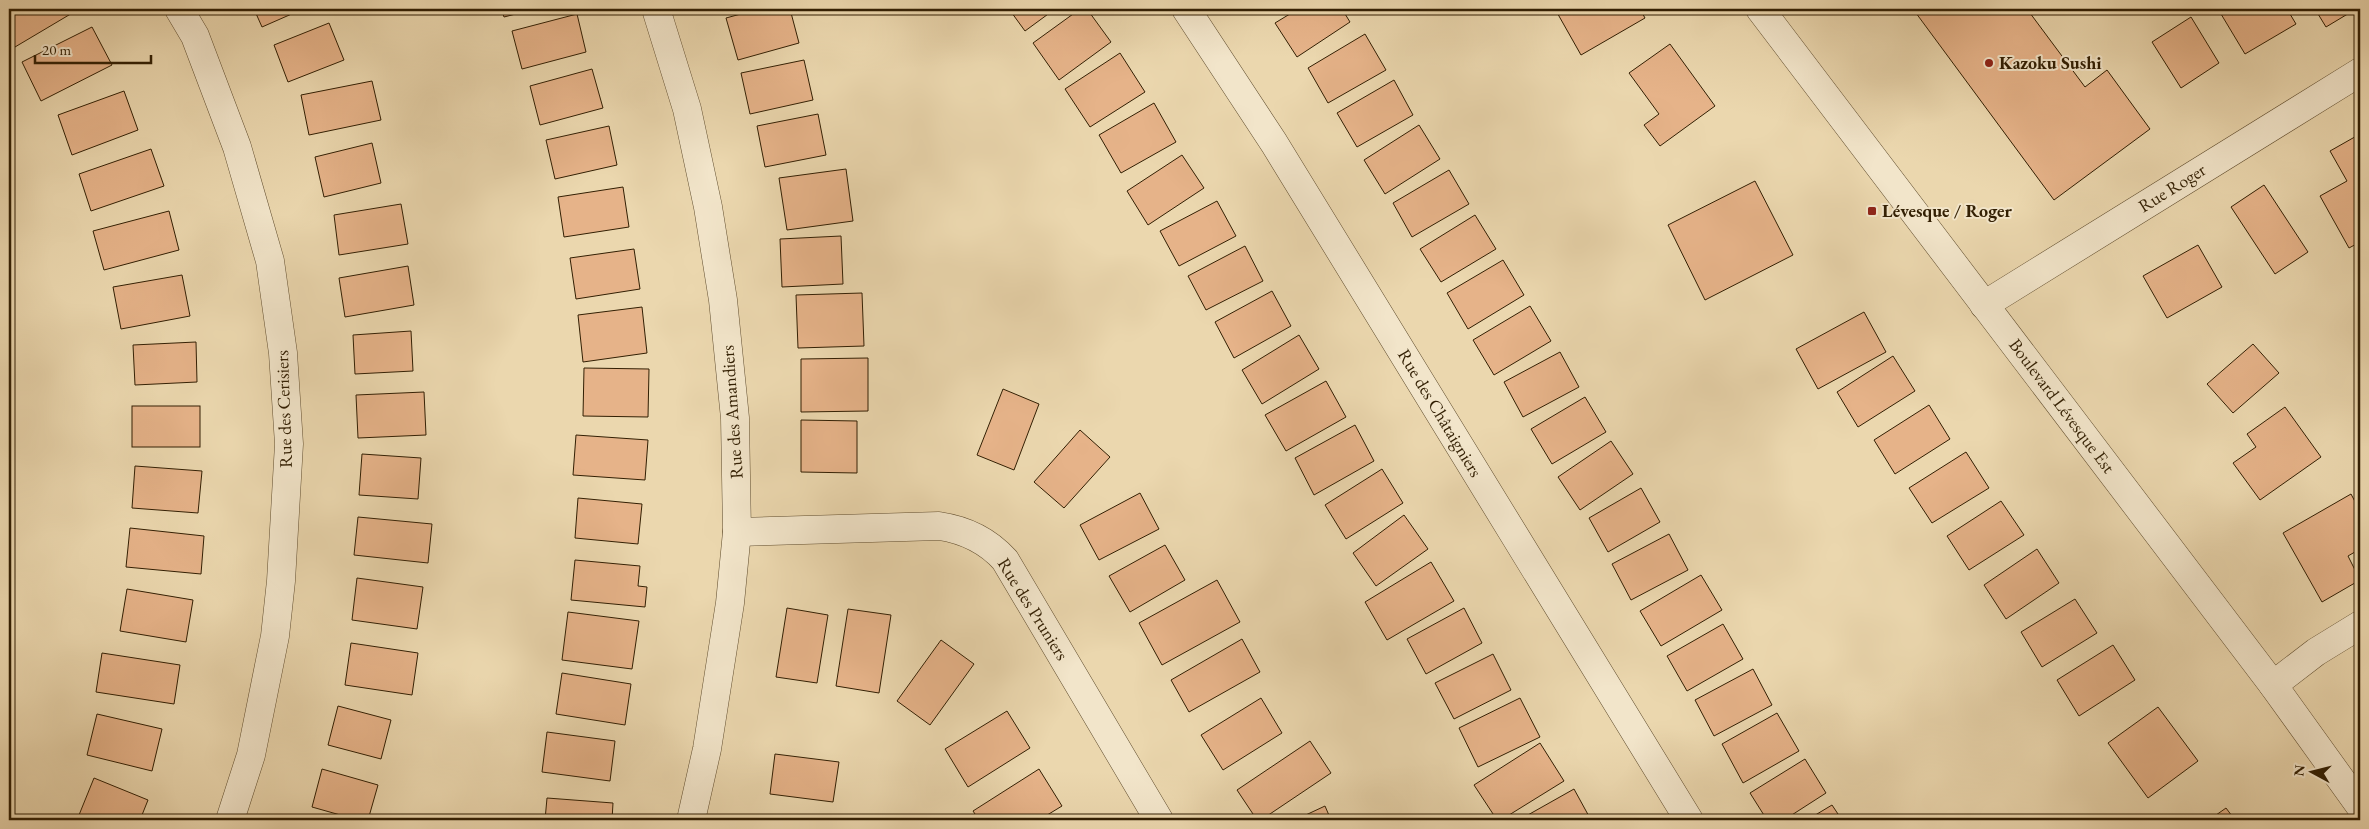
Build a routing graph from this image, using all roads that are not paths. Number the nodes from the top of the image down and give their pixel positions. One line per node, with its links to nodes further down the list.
1 (179, 9): 11 (street, Rue des Cerisiers)
2 (656, 9): 7 (street, Rue des Amandiers)
3 (1186, 9): 14 (street, Rue des Châtaigniers)
4 (1760, 9): 6 (street, Boulevard Lévesque Est)
5 (2360, 72): 6 (street, Rue Roger)
6 (1984, 305): 9 (street, Boulevard Lévesque Est)
7 (737, 532): 12 (street, Rue des Amandiers); 13 (street, Rue des Pruniers)
8 (2360, 625): 9 (street)
9 (2273, 685): 10 (street, Boulevard Lévesque Est)
10 (2360, 806)
11 (230, 820)
12 (692, 820)
13 (1159, 820)
14 (1689, 820)

